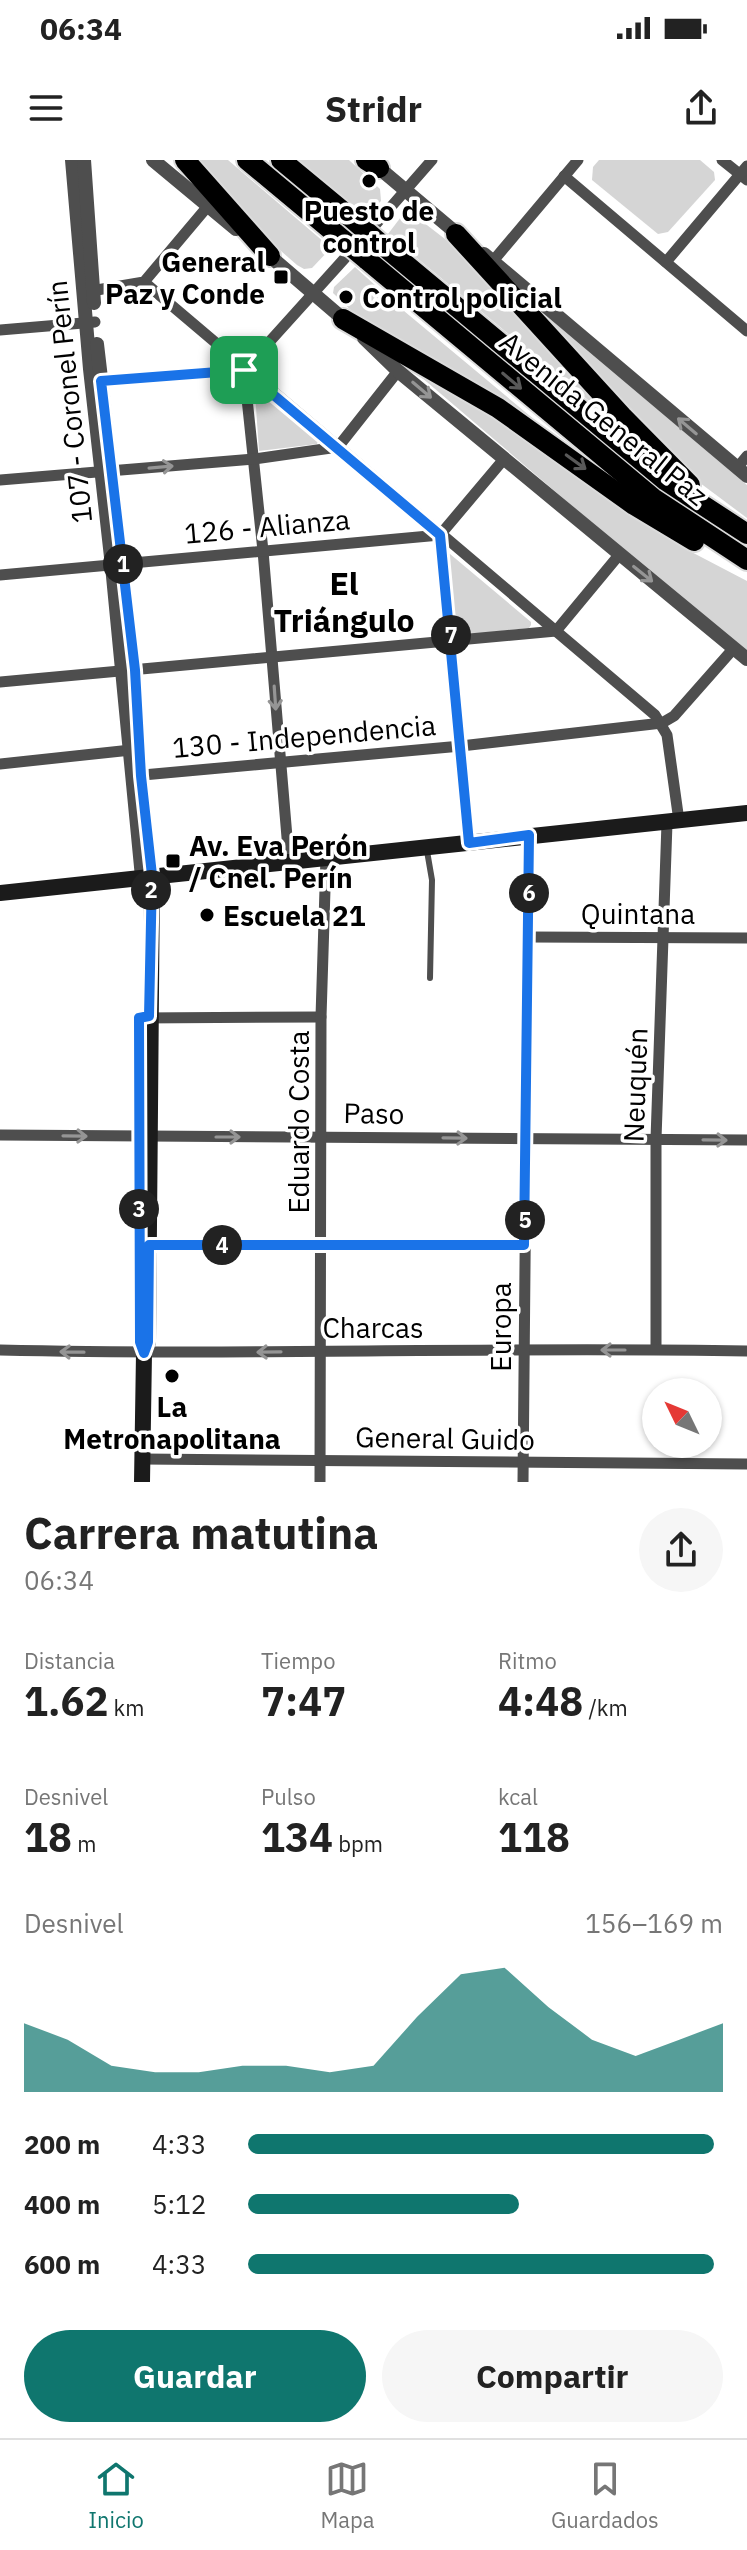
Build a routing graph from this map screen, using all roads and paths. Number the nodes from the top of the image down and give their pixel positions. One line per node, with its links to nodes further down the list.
1 (72, 160): 22 (street, 107 - Coronel Perín)
2 (84, 160): 22 (street, 107 - Coronel Perín)
3 (153, 160): 14 (street)
4 (185, 160): 17 (highway)
5 (247, 160): 41 (highway, Avenida General Paz, one-way to 41, bridge)
6 (281, 160): 15 (highway, Avenida General Paz, bridge)
7 (432, 160): 13 (street)
8 (578, 160): 12 (street)
9 (722, 160): 11 (street)
10 (372, 163): 13 (street, Avenida General Paz)
11 (745, 174): 20 (street)
12 (564, 176): 19 (street); 20 (street)
13 (406, 191): 15 (street); 16 (street, Avenida General Paz)
14 (208, 206): 17 (street); 21 (street)
15 (378, 233): 37 (highway, Avenida General Paz)
16 (456, 234): 19 (street, Avenida General Paz); 37 (highway)
17 (270, 256): 23 (street)
18 (345, 258): 23 (street)
19 (493, 261): 34 (street, Avenida General Paz, one-way to 19)
20 (666, 262): 27 (street)
21 (144, 282): 22 (street); 29 (street)
22 (88, 292): 25 (street, 107 - Coronel Perín)
23 (313, 293): 24 (street); 29 (street)
24 (343, 319): 28 (highway)
25 (90, 322): 26 (street); 30 (street, 107 - Coronel Perín)
26 (0, 330)
27 (747, 331)
28 (405, 365): 31 (street); 33 (street, one-way to 33); 41 (highway, one-way to 41)
29 (244, 370): 30 (street); 31 (street); 32 (street)
30 (96, 382): 35 (street, 107 - Coronel Perín)
31 (338, 447): 32 (street); 38 (street)
32 (254, 459): 35 (street, one-way to 32); 39 (street)
33 (504, 459): 38 (street); 40 (street)
34 (744, 466)
35 (108, 472): 36 (street); 42 (street, 107 - Coronel Perín)
36 (0, 480)
37 (747, 531)
38 (440, 535): 39 (street, 126 - Alianza); 44 (street); 45 (street)
39 (263, 551): 42 (street, 126 - Alianza); 47 (street)
40 (619, 555): 44 (street); 46 (street, one-way to 46)
41 (747, 562)
42 (118, 566): 43 (street, 126 - Alianza); 49 (street, 107 - Coronel Perín)
43 (0, 575)
44 (556, 631): 45 (street); 51 (street)
45 (452, 641): 47 (street); 52 (street)
46 (734, 648): 48 (street); 51 (street)
47 (272, 659): 49 (street); 54 (street, one-way to 54)
48 (747, 659)
49 (129, 671): 50 (street); 53 (street, 107 - Coronel Perín); 56 (street, 107 - Coronel Perín)
50 (0, 682)
51 (662, 723): 52 (street, 130 - Independencia); 58 (street, Neuquén)
52 (461, 746): 54 (street, 130 - Independencia); 60 (street)
53 (131, 750): 55 (street, 130 - Independencia); 56 (street, 107 - Coronel Perín)
54 (280, 761): 56 (street, 130 - Independencia); 63 (street)
55 (0, 764)
56 (136, 776): 64 (street, 107 - Coronel Perín)
57 (747, 813): 58 (main road)
58 (673, 822): 59 (main road); 67 (street, Neuquén)
59 (529, 835): 60 (main road); 66 (street, Europa)
60 (469, 843): 61 (main road)
61 (426, 847): 62 (main road); 69 (lane)
62 (326, 857): 63 (main road); 71 (street, Eduardo Costa)
63 (289, 861): 64 (main road)
64 (147, 876): 65 (main road); 70 (main road)
65 (0, 893)
66 (529, 937): 67 (street, Quintana); 76 (street, Europa)
67 (663, 937): 68 (street, Quintana); 75 (street, Neuquén)
68 (747, 938)
69 (430, 978)
70 (144, 1017): 71 (street); 74 (main road)
71 (321, 1017): 73 (street, Eduardo Costa)
72 (0, 1135): 74 (street, Paso, one-way to 74)
73 (321, 1136): 74 (street, Paso, one-way to 73); 76 (street, Paso, one-way to 76); 79 (street, Eduardo Costa)
74 (145, 1137): 78 (main road)
75 (656, 1139): 76 (street, Paso); 77 (street, Paso, one-way to 77); 81 (street, Neuquén)
76 (526, 1140): 80 (street, Europa)
77 (747, 1140)
78 (144, 1245): 79 (street); 86 (main road)
79 (322, 1245): 80 (street); 84 (street, Eduardo Costa)
80 (524, 1245): 83 (street, Europa)
81 (656, 1349): 83 (street, Charcas, one-way to 83); 85 (street, Charcas)
82 (0, 1350): 86 (street, Charcas, one-way to 82)
83 (524, 1350): 84 (street, Charcas); 89 (street, Europa)
84 (321, 1351): 86 (street, Charcas, one-way to 86); 88 (street, Eduardo Costa)
85 (747, 1351)
86 (144, 1353): 87 (main road)
87 (142, 1459): 88 (street, General Guido); 91 (main road)
88 (320, 1460): 89 (street, General Guido); 92 (street, Eduardo Costa)
89 (523, 1464): 90 (street, General Guido); 93 (street, Europa)
90 (747, 1464)
91 (142, 1482)
92 (320, 1482)
93 (523, 1482)

